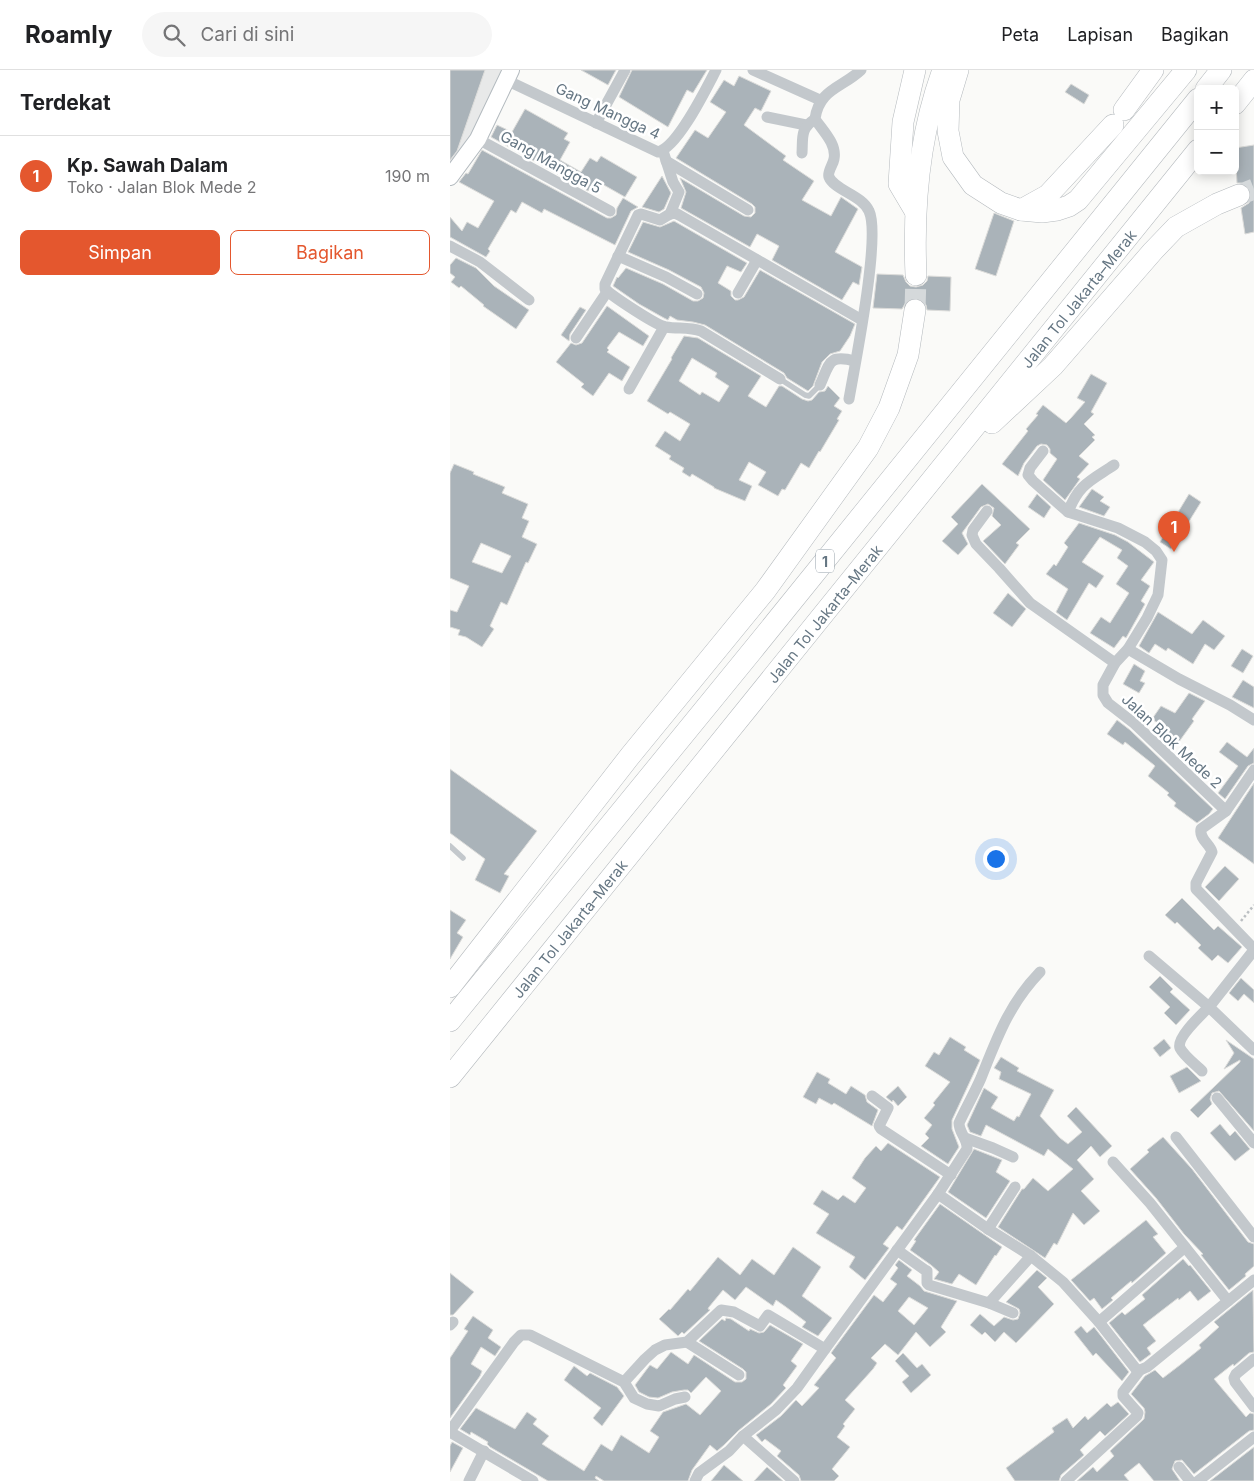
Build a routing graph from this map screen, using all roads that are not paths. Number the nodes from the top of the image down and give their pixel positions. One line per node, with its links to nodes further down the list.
1 (625, 70): 21 (street)
2 (716, 70): 25 (street, Gang Mangga 4)
3 (753, 70): 17 (street)
4 (861, 70): 17 (street)
5 (915, 70): 31 (highway)
6 (943, 70): 31 (highway)
7 (958, 70): 29 (highway)
8 (1153, 70): 29 (highway)
9 (1186, 70): 29 (highway)
10 (1221, 70): 15 (highway)
11 (1251, 70): 12 (highway)
12 (1254, 73)
13 (509, 75): 21 (street, Gang Mangga 4); 22 (main road)
14 (1254, 80): 16 (highway)
15 (1209, 85)
16 (1239, 99)
17 (820, 100): 20 (street)
18 (1194, 104): 67 (highway, 1)
19 (767, 118): 20 (street)
20 (810, 122): 23 (street); 42 (street)
21 (596, 123): 25 (street, Gang Mangga 4)
22 (478, 139): 26 (main road); 30 (street, Gang Mangga 5)
23 (802, 153)
24 (1194, 155): 52 (highway, Jalan Tol Jakarta–Merak / 1)
25 (664, 156): 28 (street); 32 (street)
26 (450, 177)
27 (1239, 195): 52 (highway)
28 (748, 210)
29 (1021, 210)
30 (610, 211)
31 (915, 211): 36 (highway)
32 (670, 214): 34 (street); 35 (street)
33 (450, 246): 40 (street)
34 (618, 256): 37 (street); 39 (street)
35 (757, 260): 38 (street); 42 (street)
36 (916, 275)
37 (607, 292): 43 (street); 44 (street)
38 (738, 293)
39 (697, 294)
40 (529, 300)
41 (915, 310): 65 (highway)
42 (862, 320): 45 (street)
43 (664, 327): 46 (street); 48 (street)
44 (576, 338)
45 (855, 361): 47 (street); 49 (street)
46 (780, 379): 47 (lane)
47 (820, 385)
48 (629, 389)
49 (849, 399)
50 (1043, 451): 54 (street)
51 (1114, 465): 54 (street)
52 (943, 467): 70 (highway, Jalan Tol Jakarta–Merak / 1)
53 (986, 511): 56 (street)
54 (1068, 512): 55 (street, Jalan Blok Mede 2)
55 (1128, 648): 56 (street, Jalan Blok Mede 2); 57 (street)
56 (1115, 663): 59 (street, Jalan Blok Mede 2)
57 (1254, 720)
58 (1254, 770): 59 (street)
59 (1226, 811): 62 (street)
60 (450, 846): 61 (lane)
61 (463, 858)
62 (1254, 950): 66 (street)
63 (1149, 956): 66 (street)
64 (1040, 972): 74 (street)
65 (450, 987)
66 (1209, 1007): 68 (street); 69 (street)
67 (450, 1021)
68 (1254, 1050)
69 (1202, 1071)
70 (450, 1077)
71 (872, 1096): 78 (street)
72 (1217, 1098): 75 (street)
73 (1176, 1137): 82 (street)
74 (965, 1138): 76 (street); 78 (street)
75 (1254, 1143)
76 (1013, 1157)
77 (1113, 1162): 83 (street)
78 (951, 1175): 80 (street)
79 (1014, 1187): 81 (street)
80 (938, 1194): 81 (street); 84 (street)
81 (988, 1229): 85 (street)
82 (1254, 1237)
83 (1185, 1247): 87 (street); 90 (street)
84 (896, 1250): 88 (street); 92 (street)
85 (1031, 1256): 88 (street); 90 (street)
86 (1254, 1280): 87 (street)
87 (1228, 1301): 94 (street)
88 (989, 1303): 89 (street)
89 (1013, 1313)
90 (1099, 1322): 94 (street)
91 (688, 1342): 92 (street); 95 (street); 96 (street)
92 (825, 1349): 100 (street)
93 (1254, 1359): 98 (street)
94 (1140, 1370): 104 (street)
95 (739, 1375)
96 (624, 1382): 97 (street); 99 (street)
97 (685, 1397)
98 (1254, 1407)
99 (450, 1432): 102 (street)
100 (743, 1436): 107 (street); 108 (street)
101 (1254, 1437): 110 (street)
102 (484, 1451): 105 (street); 106 (street)
103 (1180, 1468): 109 (street)
104 (1068, 1480)
105 (469, 1481)
106 (533, 1481)
107 (695, 1481)
108 (794, 1481)
109 (1190, 1481)
110 (1198, 1481)

